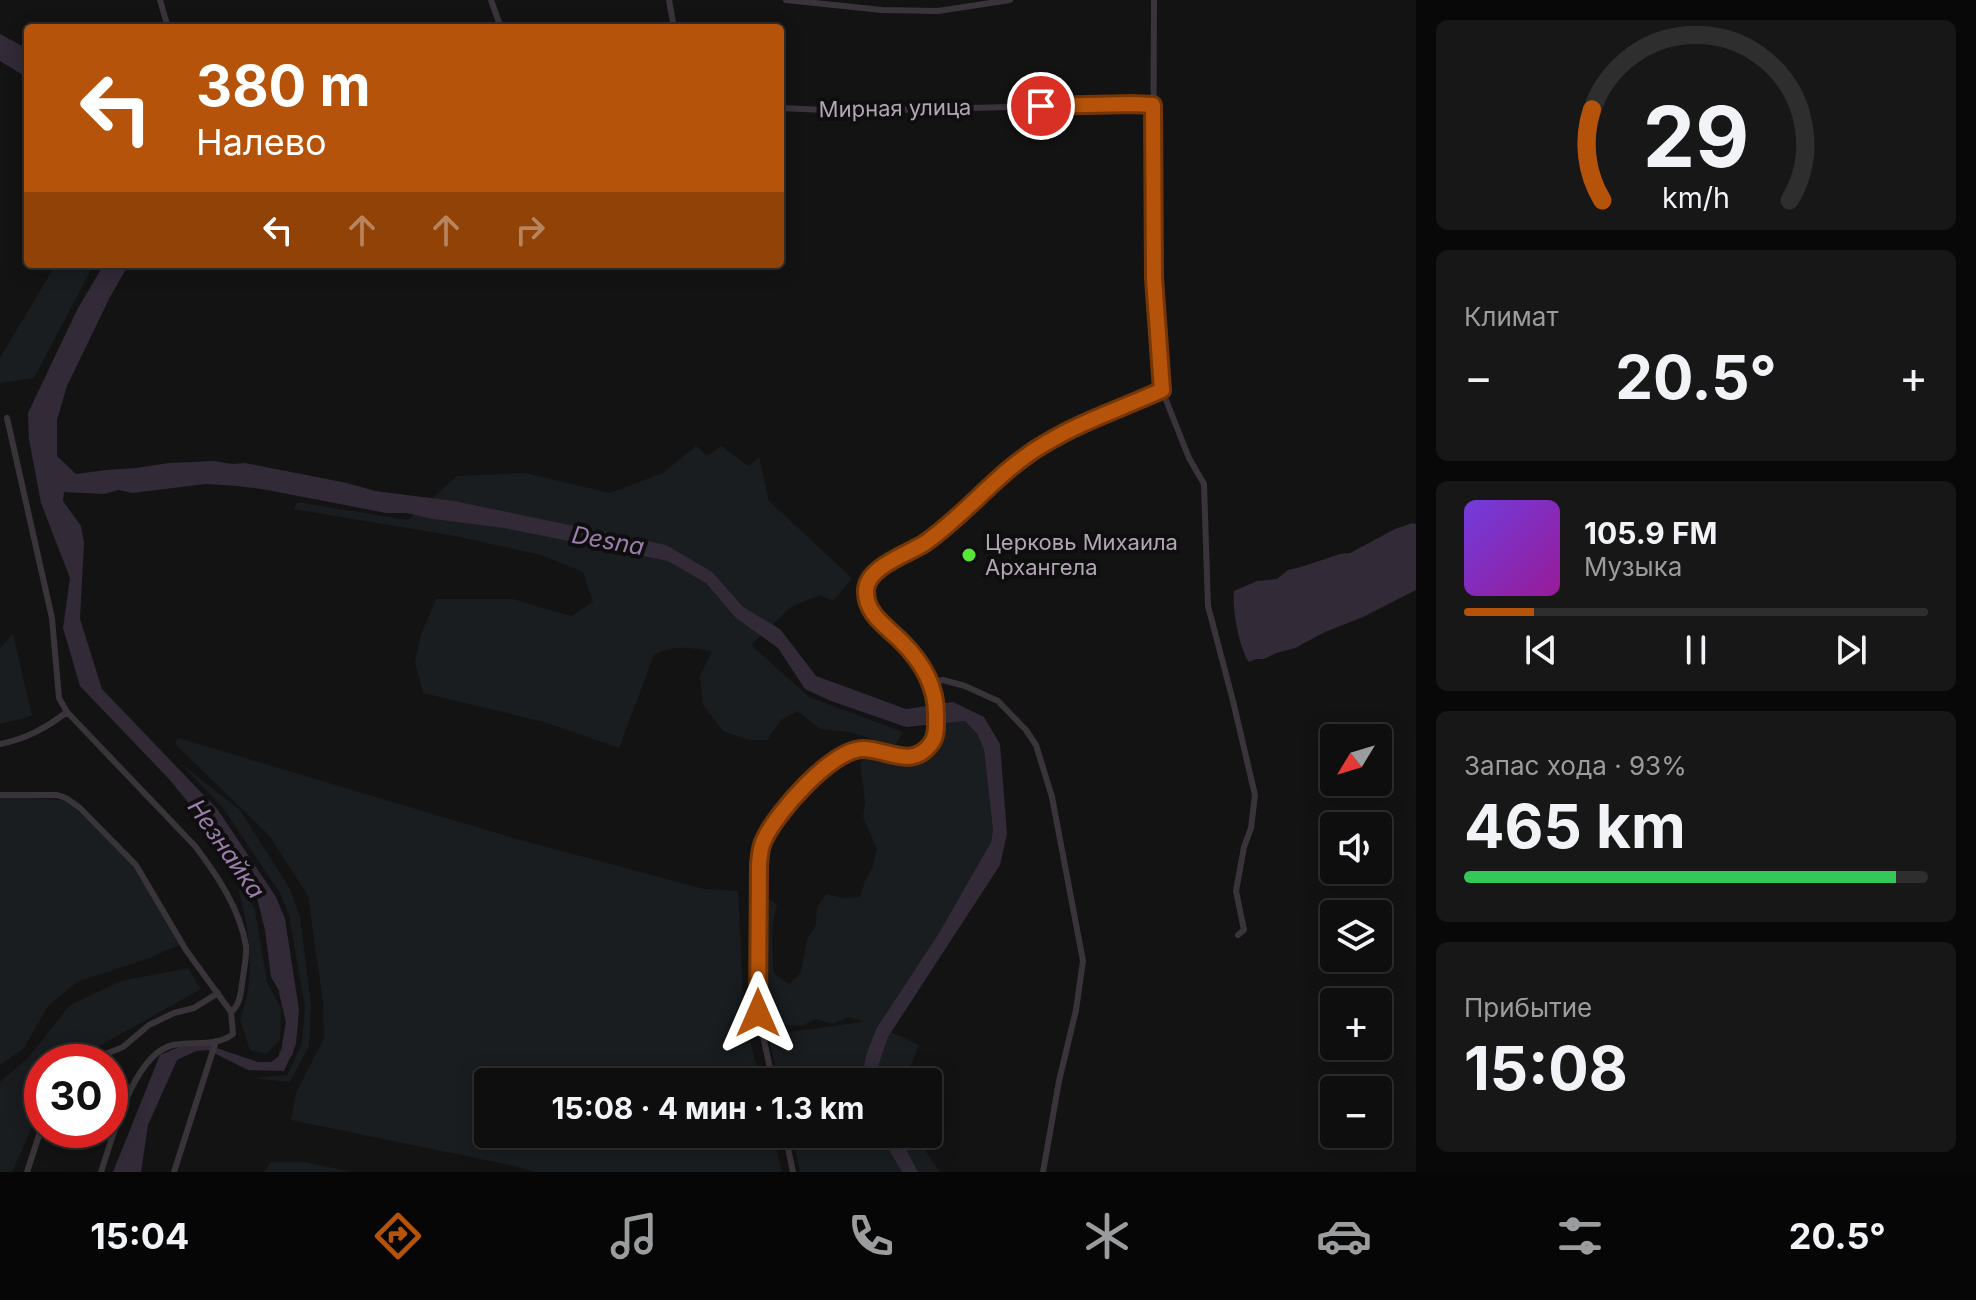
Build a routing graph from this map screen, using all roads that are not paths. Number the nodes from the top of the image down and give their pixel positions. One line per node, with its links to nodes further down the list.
1 (160, 0): 7 (street)
2 (491, 0): 8 (street)
3 (669, 0): 9 (street)
4 (786, 0): 5 (street)
5 (1010, 0)
6 (1154, 0): 10 (street)
7 (167, 24)
8 (500, 24)
9 (673, 24)
10 (1153, 105): 11 (street, Мирная улица); 12 (street)
11 (784, 108)
12 (1162, 390): 14 (street); 18 (street)
13 (7, 418): 15 (street)
14 (931, 683): 23 (street); 30 (street)
15 (67, 712): 16 (street); 20 (street)
16 (0, 744)
17 (0, 795): 19 (street)
18 (1238, 935)
19 (218, 993): 20 (street); 21 (street)
20 (231, 1012): 22 (street)
21 (127, 1044)
22 (216, 1044): 27 (street); 28 (street)
23 (770, 1068)
24 (35, 1148): 26 (street)
25 (788, 1148): 29 (street)
26 (27, 1172)
27 (101, 1172)
28 (174, 1172)
29 (793, 1172)
30 (1043, 1172)

